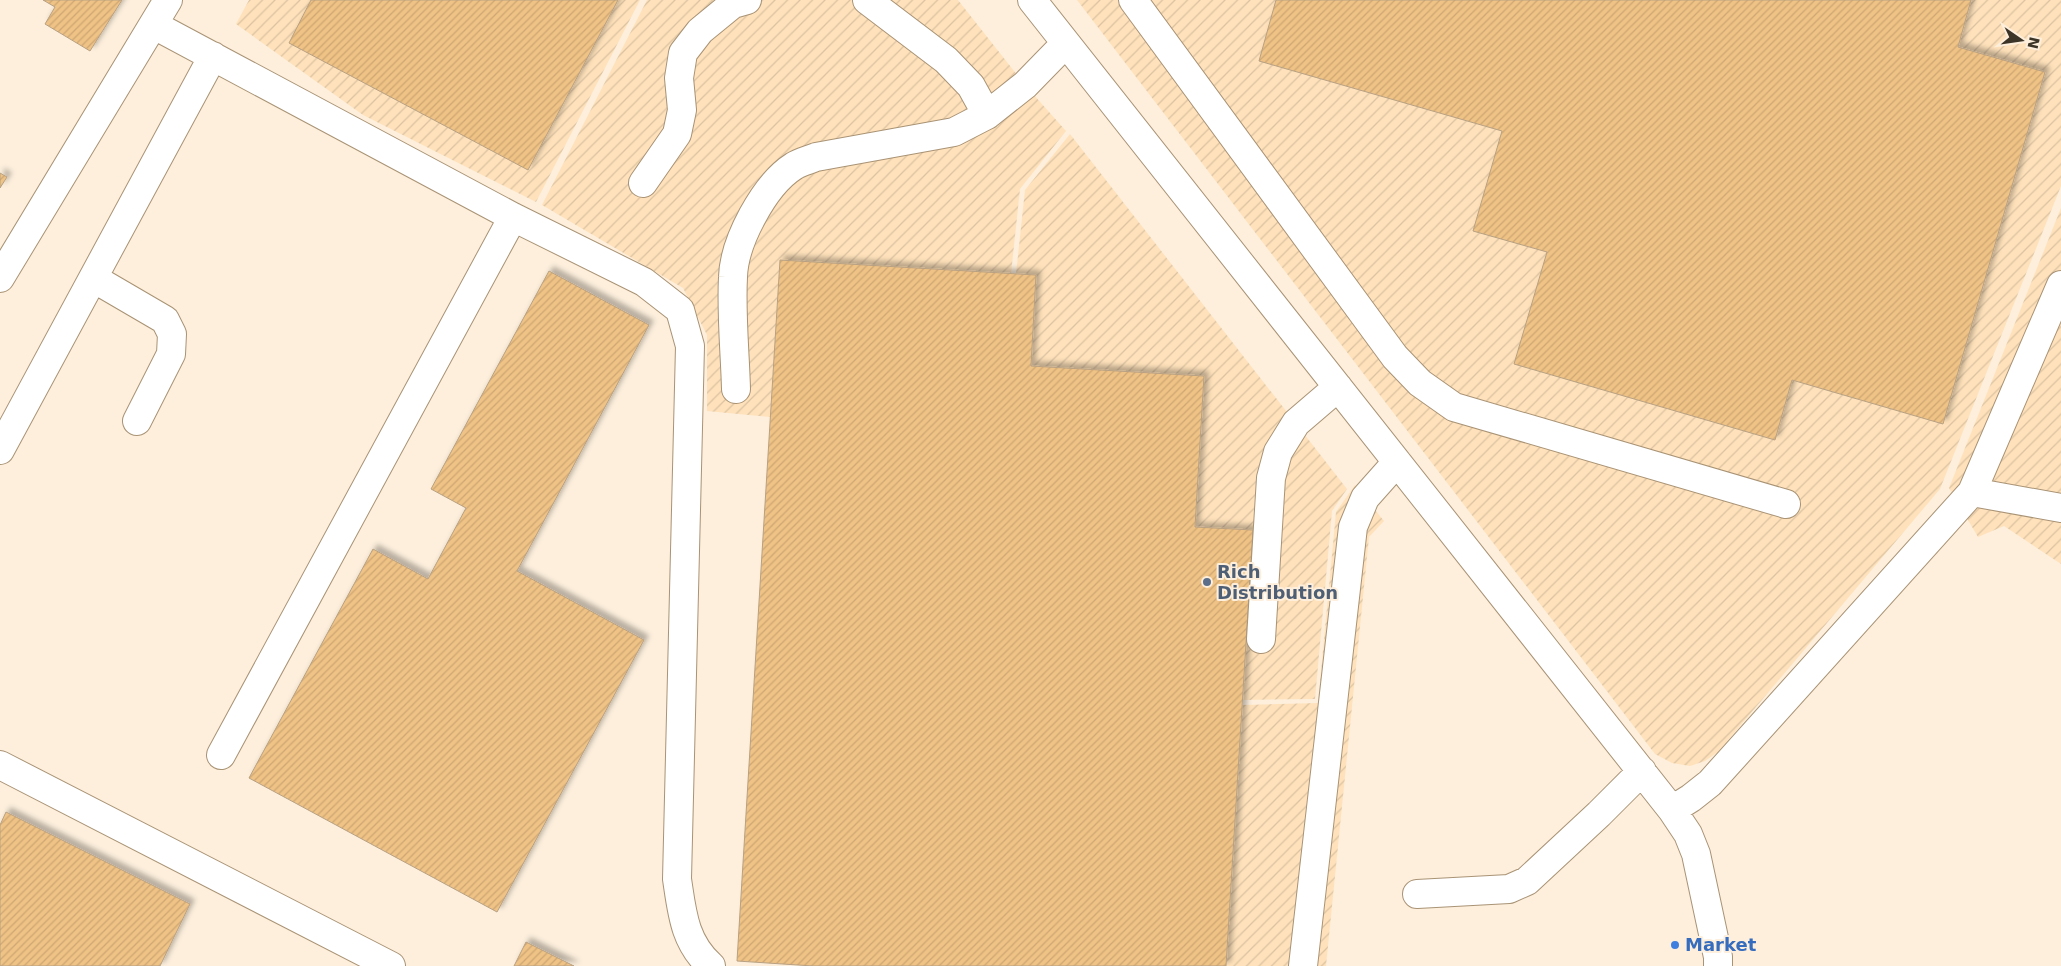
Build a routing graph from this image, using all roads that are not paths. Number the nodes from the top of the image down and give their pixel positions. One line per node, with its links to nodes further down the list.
1 (168, 0): 6 (street)
2 (747, 0): 10 (street)
3 (868, 0): 9 (street)
4 (1032, 0): 7 (street)
5 (1133, 0): 21 (street)
6 (154, 25): 8 (street); 12 (street)
7 (1066, 43): 9 (street); 15 (street)
8 (213, 56): 11 (street); 13 (street)
9 (987, 115): 16 (street)
10 (643, 183)
11 (514, 217): 24 (street); 30 (street)
12 (0, 278)
13 (93, 278): 17 (street); 18 (street)
14 (2061, 285): 20 (street)
15 (1338, 387): 19 (street); 23 (street)
16 (736, 389)
17 (137, 421)
18 (0, 450)
19 (1397, 462): 26 (street); 31 (street)
20 (1972, 492): 22 (street); 27 (street)
21 (1786, 504)
22 (2061, 508)
23 (1261, 639)
24 (221, 756)
25 (0, 765): 29 (street)
26 (1642, 771): 27 (street); 28 (street)
27 (1672, 810): 32 (street)
28 (1417, 894)
29 (391, 966)
30 (711, 966)
31 (1303, 966)
32 (1718, 966)

